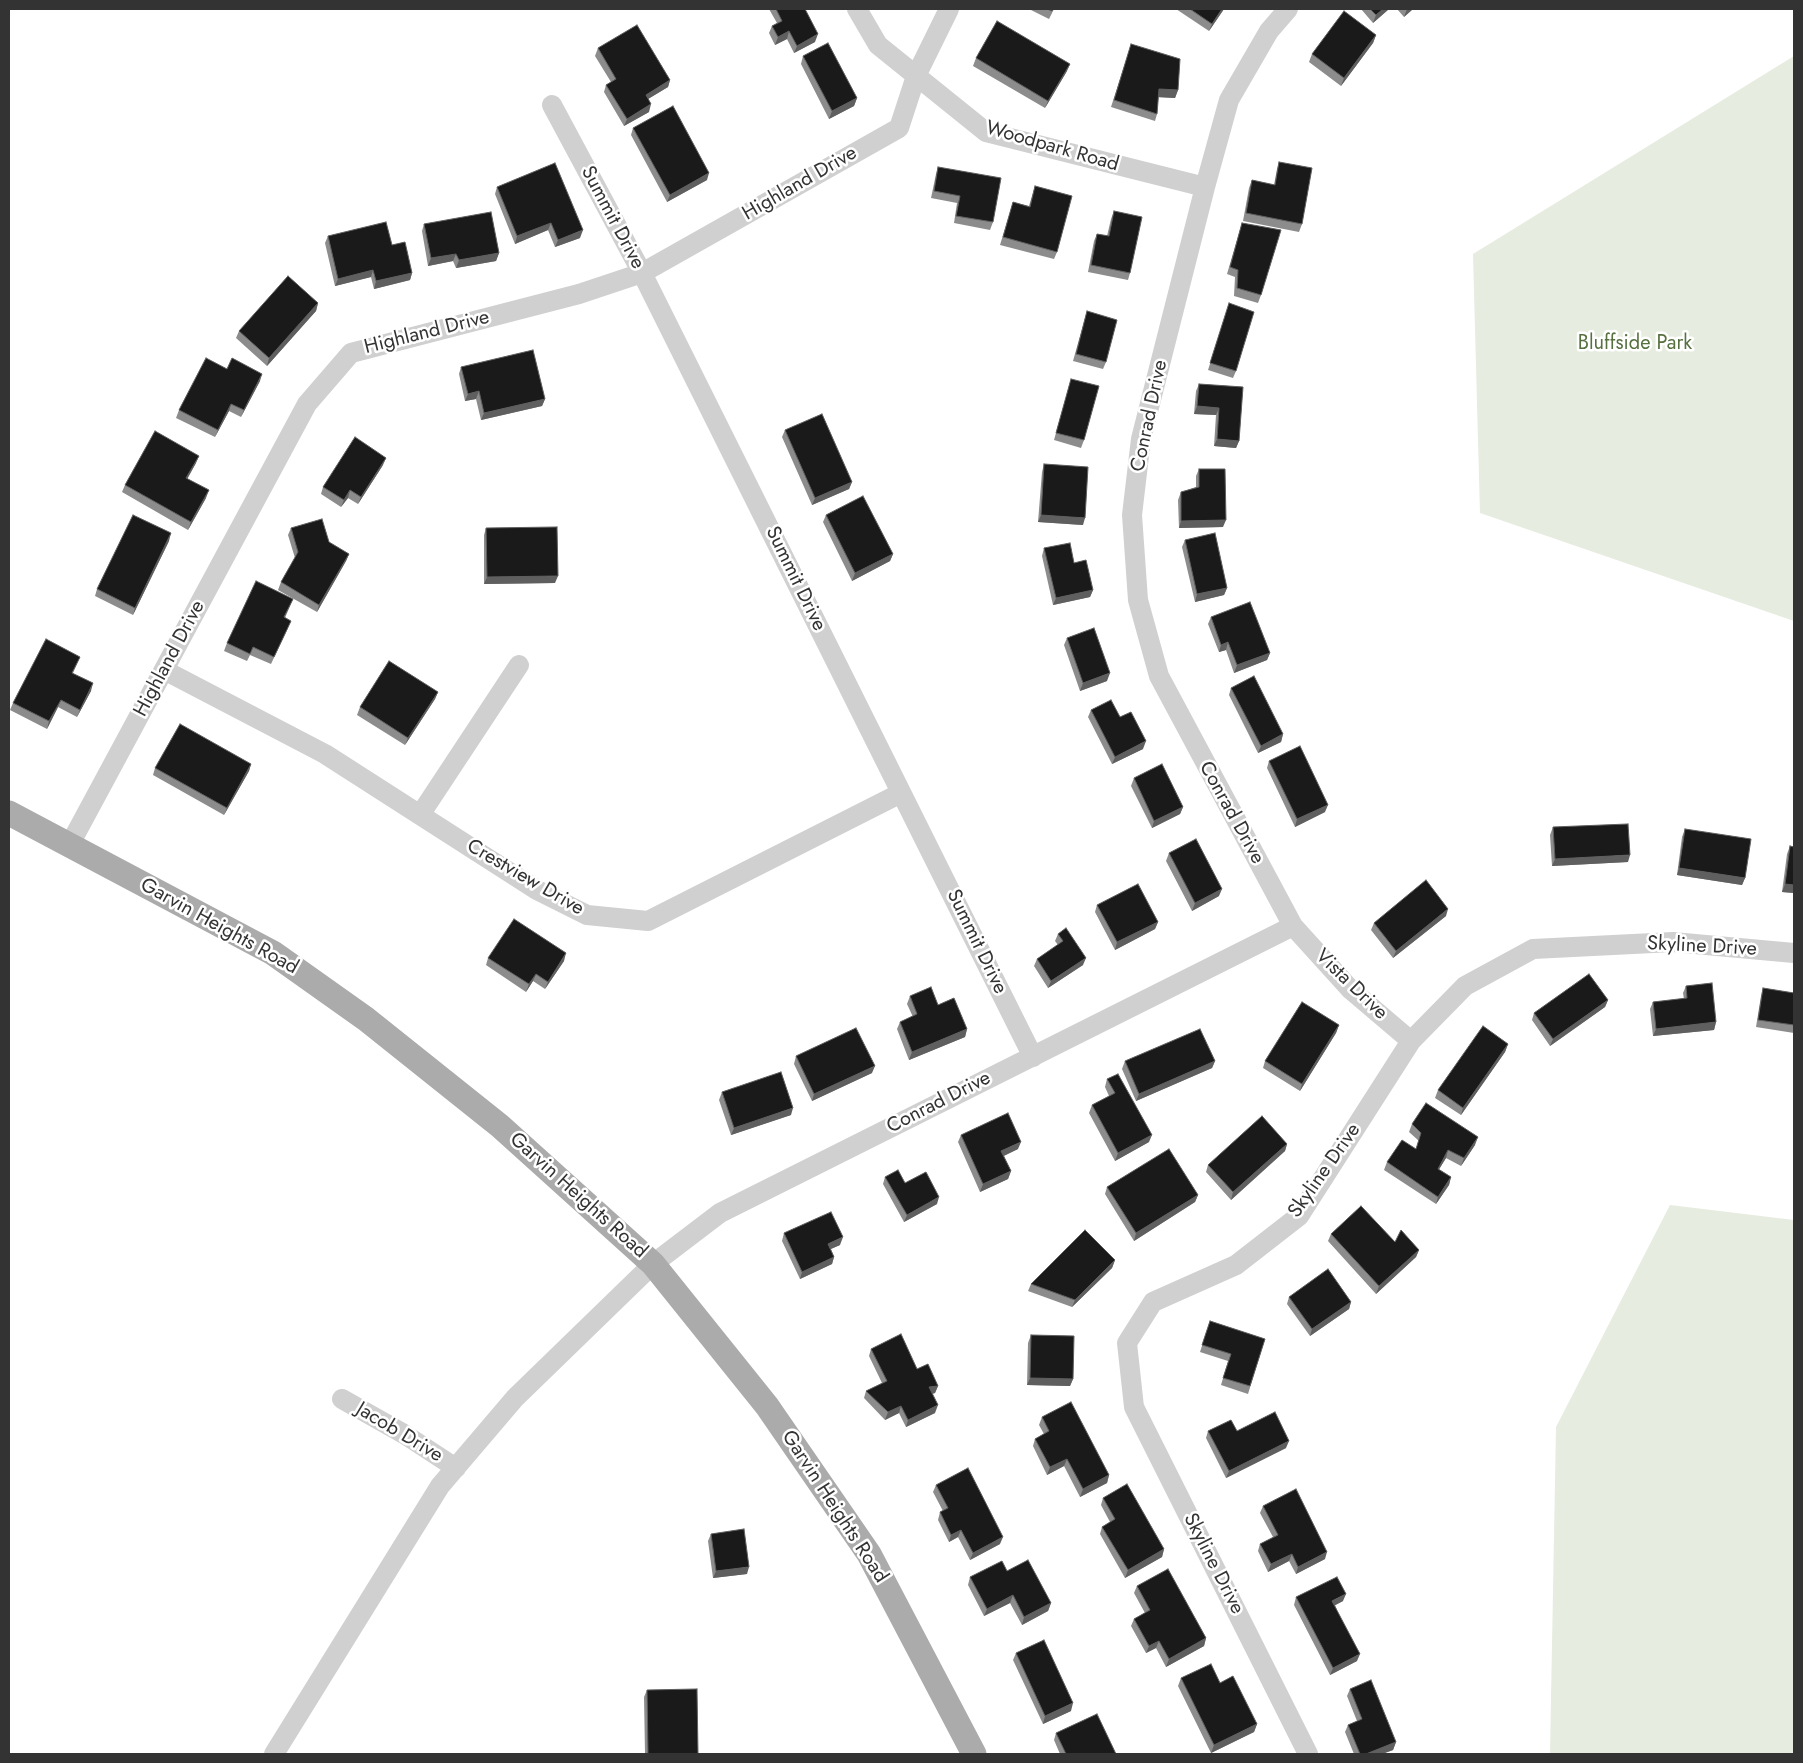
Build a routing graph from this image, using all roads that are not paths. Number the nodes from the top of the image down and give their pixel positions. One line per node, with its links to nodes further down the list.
1 (857, 9): 4 (street, Woodpark Road)
2 (949, 9): 4 (street, Highland Drive)
3 (1288, 9): 6 (street, Conrad Drive)
4 (916, 76): 6 (street, Woodpark Road); 7 (street, Highland Drive)
5 (552, 105): 7 (street, Summit Drive)
6 (1204, 188): 14 (street, Conrad Drive)
7 (642, 273): 9 (street, Highland Drive); 10 (street, Summit Drive)
8 (519, 665): 12 (street)
9 (164, 670): 12 (street, Crestview Drive); 13 (street, Highland Drive)
10 (901, 793): 12 (street, Crestview Drive); 17 (street, Summit Drive)
11 (9, 813): 13 (main road, Garvin Heights Road)
12 (420, 815)
13 (69, 846): 18 (main road, Garvin Heights Road)
14 (1294, 926): 16 (street, Vista Drive); 17 (street, Conrad Drive)
15 (1794, 953): 16 (street, Skyline Drive)
16 (1411, 1041): 23 (street, Skyline Drive)
17 (1033, 1057): 18 (street, Conrad Drive)
18 (653, 1264): 20 (street, Conrad Drive); 22 (main road, Garvin Heights Road)
19 (342, 1399): 20 (street, Jacob Drive)
20 (456, 1468): 21 (street, Conrad Drive)
21 (274, 1754)
22 (974, 1754)
23 (1308, 1754)

